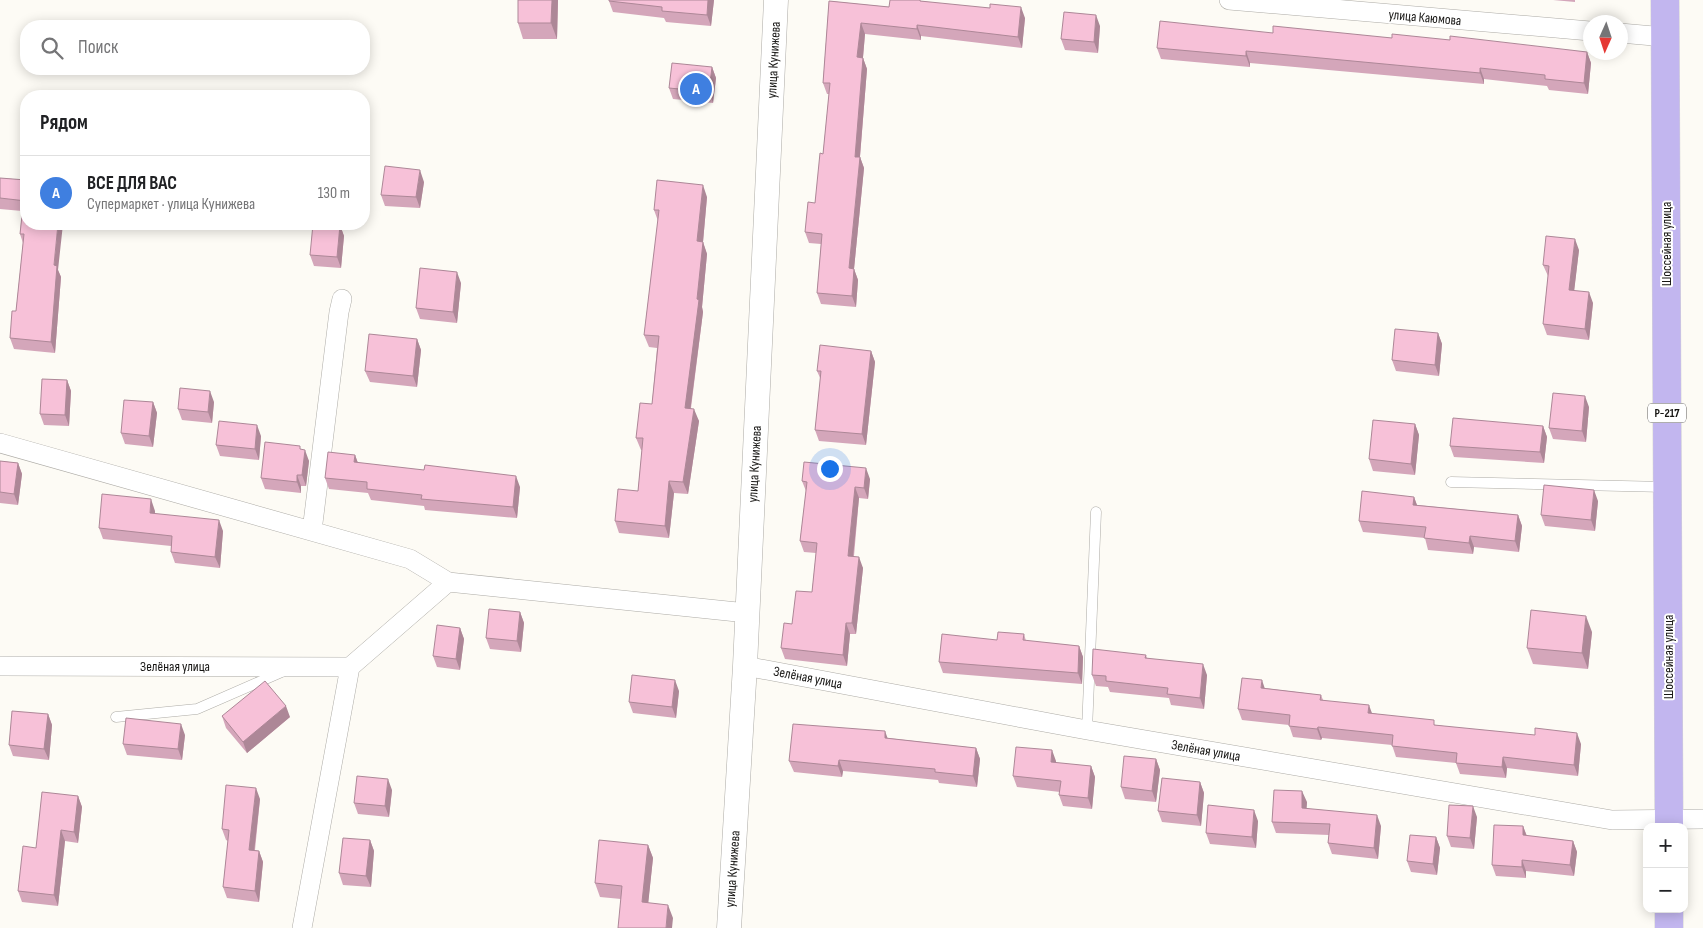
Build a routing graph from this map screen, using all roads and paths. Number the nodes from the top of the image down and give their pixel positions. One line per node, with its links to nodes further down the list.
1 (776, 0): 14 (street, улица Кунижева)
2 (1229, 0): 4 (street, улица Каюмова)
3 (1665, 0): 6 (highway, Шоссейная улица / Р-217)
4 (1583, 30)
5 (1628, 34): 6 (street)
6 (1665, 37): 10 (highway, Шоссейная улица / Р-217)
7 (342, 299): 12 (street)
8 (0, 443): 12 (street)
9 (1451, 482): 10 (lane)
10 (1667, 487): 22 (highway, Шоссейная улица / Р-217)
11 (1096, 512): 20 (lane)
12 (312, 531): 13 (street)
13 (448, 582): 14 (street); 18 (street)
14 (747, 614): 17 (street, улица Кунижева)
15 (0, 666): 16 (street, Зелёная улица)
16 (294, 666): 18 (street, Зелёная улица); 19 (lane)
17 (745, 666): 20 (street, Зелёная улица); 25 (street, улица Кунижева)
18 (350, 667): 24 (street)
19 (116, 717)
20 (1087, 730): 22 (street, Зелёная улица)
21 (1703, 819): 22 (street, Зелёная улица)
22 (1669, 823)
23 (1669, 913): 26 (highway)
24 (302, 928)
25 (729, 928)
26 (1669, 928)

